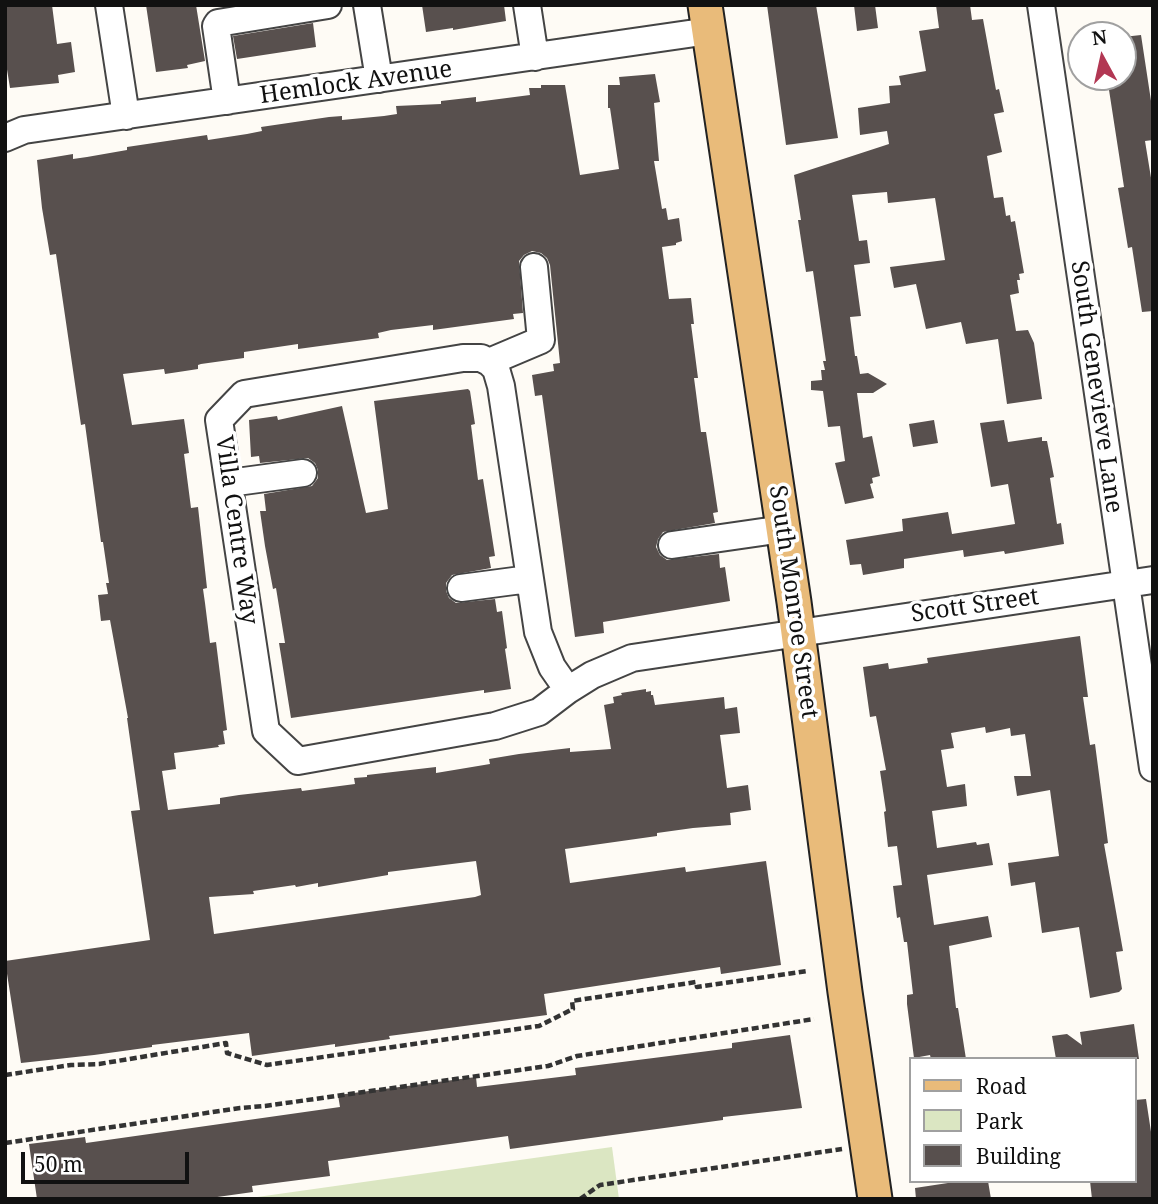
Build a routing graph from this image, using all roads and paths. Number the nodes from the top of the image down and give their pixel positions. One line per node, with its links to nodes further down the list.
1 (110, 5): 10 (street)
2 (328, 5): 9 (street)
3 (368, 5): 8 (street)
4 (527, 5): 7 (street)
5 (1041, 5): 20 (street, South Genevieve Lane)
6 (707, 18): 7 (street, Hemlock Avenue); 16 (main road, South Monroe Street)
7 (535, 57): 8 (street, Hemlock Avenue)
8 (379, 79): 9 (street, Hemlock Avenue)
9 (227, 102): 10 (street, Hemlock Avenue)
10 (126, 116): 11 (street, Hemlock Avenue)
11 (5, 138)
12 (534, 267): 13 (street)
13 (489, 362): 15 (street, Villa Centre Way); 18 (street)
14 (303, 473): 15 (street)
15 (229, 483): 23 (street, Villa Centre Way)
16 (783, 529): 17 (street); 22 (main road, South Monroe Street)
17 (672, 545)
18 (529, 579): 21 (street); 23 (street)
19 (1153, 580): 20 (street, Scott Street)
20 (1125, 584): 22 (street, Scott Street); 24 (street, South Genevieve Lane)
21 (461, 588)
22 (798, 632): 23 (street, Villa Centre Way); 29 (main road, South Monroe Street)
23 (568, 691)
24 (1153, 768)
25 (808, 971): 27 (path)
26 (814, 1019): 28 (path)
27 (5, 1075)
28 (5, 1143)
29 (868, 1144): 30 (path); 31 (main road, South Monroe Street)
30 (580, 1199)
31 (875, 1199)

